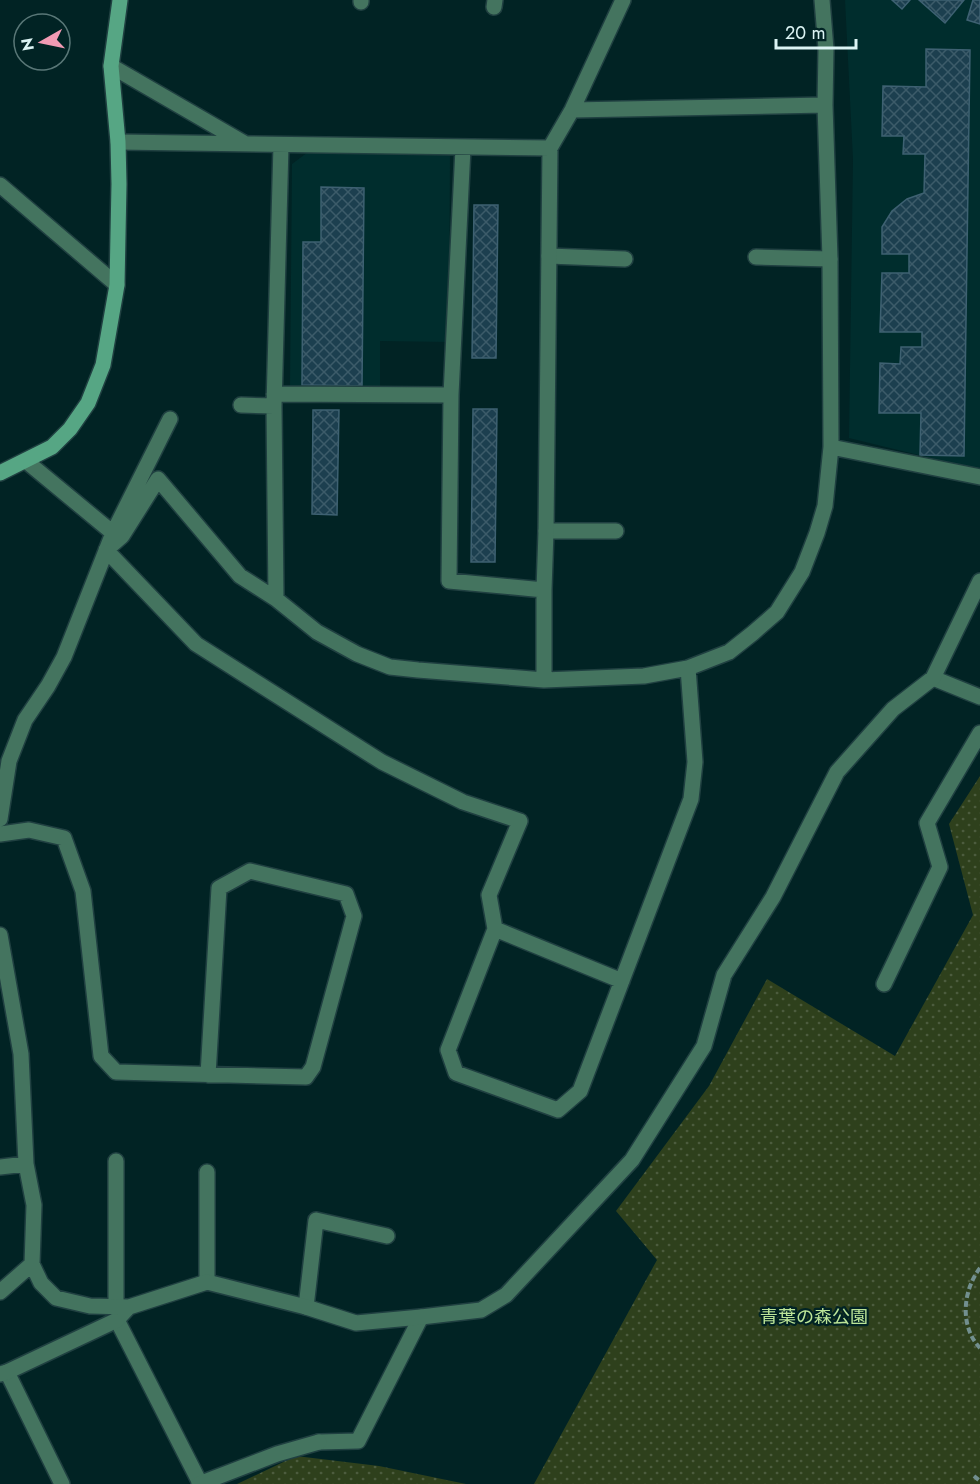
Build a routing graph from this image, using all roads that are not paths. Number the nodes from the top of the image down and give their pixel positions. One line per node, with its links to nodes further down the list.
1 (120, 0): 4 (street)
2 (623, 0): 6 (street)
3 (822, 0): 5 (street)
4 (111, 66): 7 (street); 8 (street)
5 (825, 105): 6 (street); 16 (street)
6 (572, 110): 11 (street)
7 (118, 142): 8 (street); 17 (street)
8 (246, 144): 9 (street)
9 (281, 145): 10 (street); 19 (street)
10 (463, 148): 11 (street); 18 (street)
11 (550, 148): 13 (street)
12 (0, 185): 17 (street)
13 (549, 256): 15 (street); 26 (street)
14 (756, 258): 16 (street)
15 (625, 259)
16 (831, 260): 22 (street)
17 (117, 285): 23 (street)
18 (451, 395): 19 (street); 31 (street)
19 (274, 400): 20 (street); 32 (street)
20 (241, 405)
21 (170, 419): 28 (street)
22 (831, 447): 25 (street); 33 (street)
23 (26, 461): 24 (street); 28 (street)
24 (0, 473)
25 (980, 477)
26 (546, 531): 27 (street); 31 (street)
27 (616, 531)
28 (113, 533): 29 (street)
29 (106, 550): 32 (street); 38 (street); 40 (street)
30 (980, 581): 34 (street)
31 (543, 590): 35 (street)
32 (276, 599): 35 (street)
33 (688, 668): 35 (street); 42 (street)
34 (933, 678): 36 (street); 55 (street)
35 (544, 680)
36 (980, 697)
37 (980, 733): 43 (street)
38 (0, 819)
39 (0, 834): 44 (street)
40 (495, 929): 42 (street); 42 (street)
41 (0, 935): 46 (street)
42 (622, 981)
43 (884, 984)
44 (208, 1075): 44 (street)
45 (116, 1161): 54 (street)
46 (26, 1164): 47 (street); 50 (street)
47 (0, 1167)
48 (207, 1172): 51 (street)
49 (387, 1236): 53 (street)
50 (32, 1264): 52 (street); 54 (street)
51 (207, 1282): 53 (street); 54 (street)
52 (0, 1291)
53 (306, 1307): 55 (street)
54 (121, 1311): 56 (street); 58 (street)
55 (421, 1317): 58 (street)
56 (4, 1373): 57 (street)
57 (62, 1484)
58 (200, 1484)

